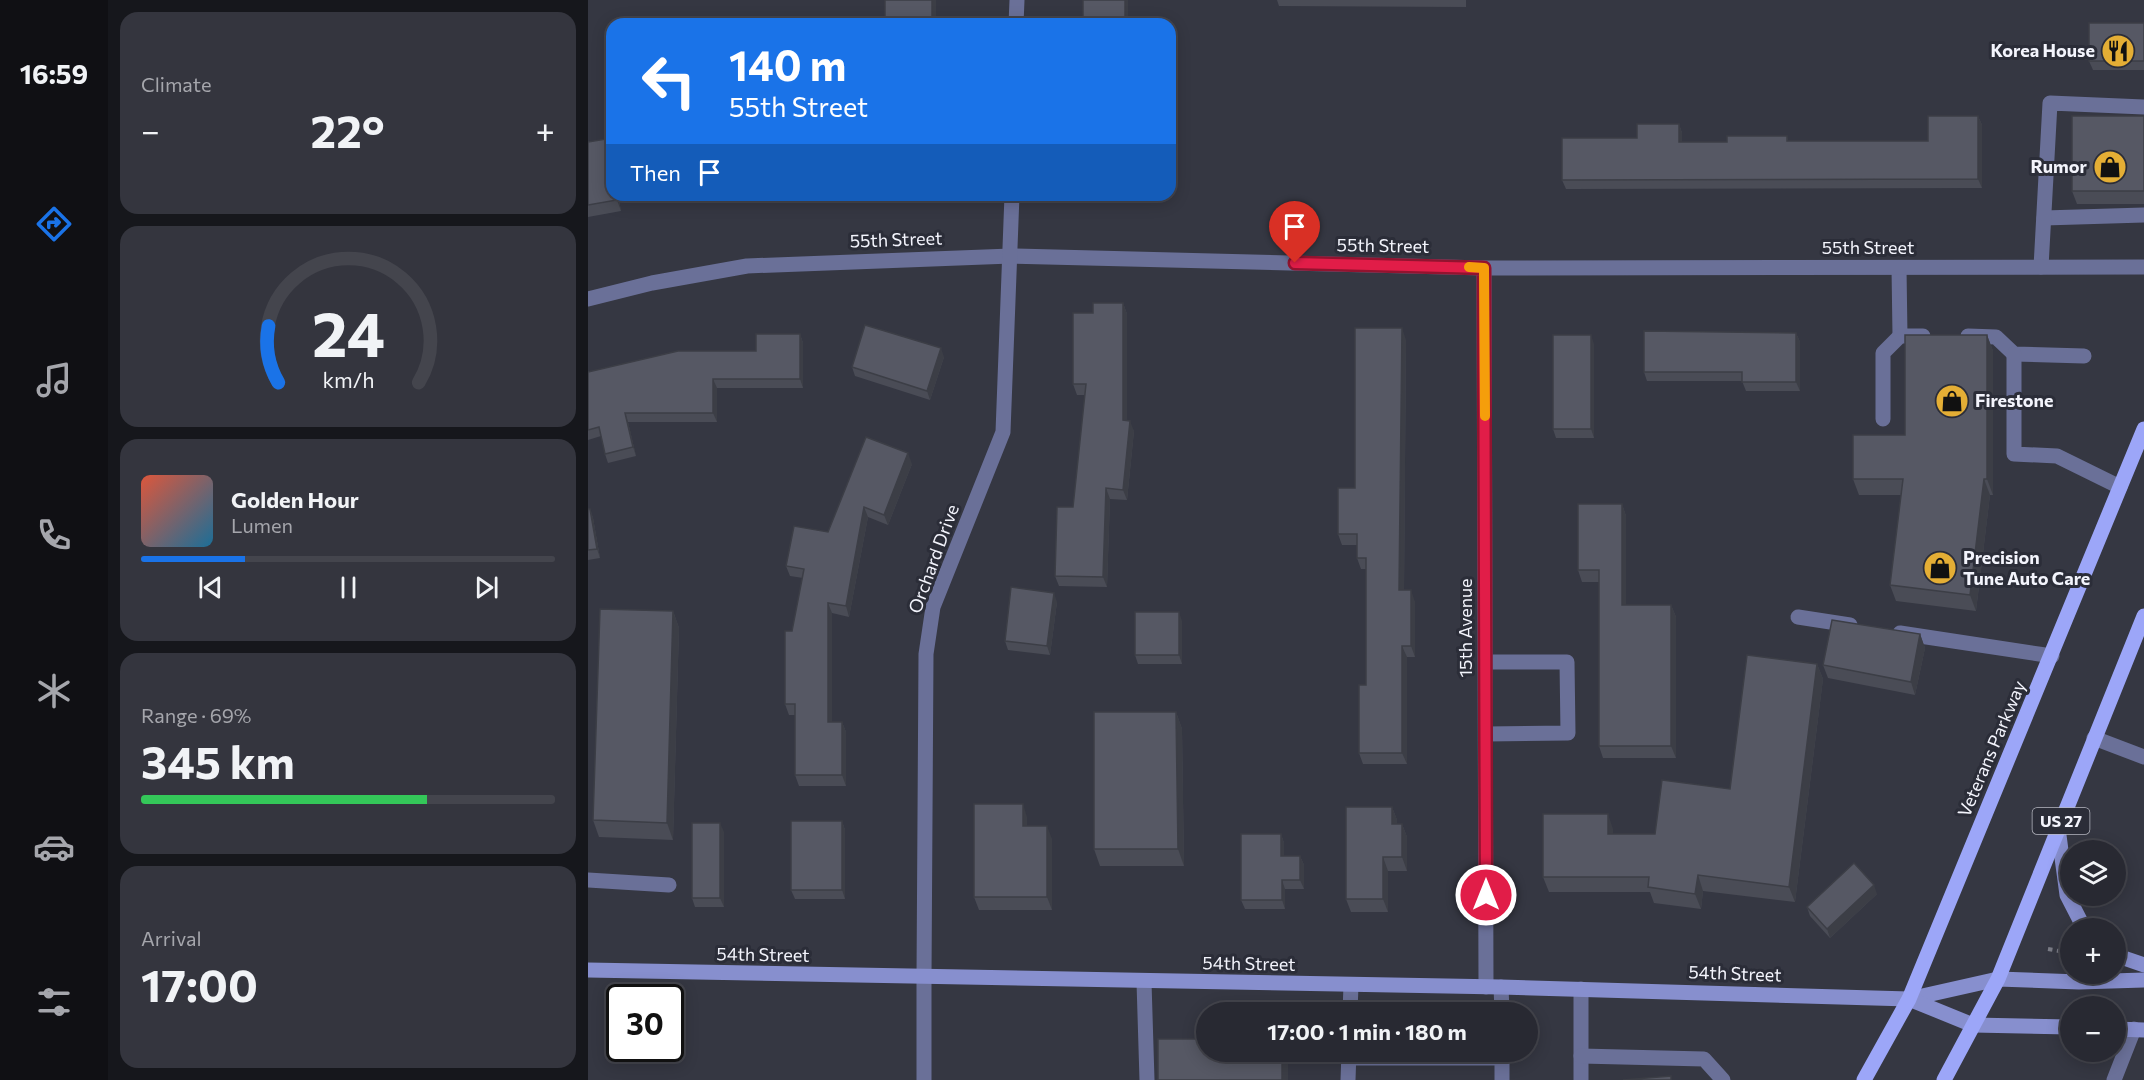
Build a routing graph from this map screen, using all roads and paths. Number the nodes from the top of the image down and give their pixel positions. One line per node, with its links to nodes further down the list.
1 (1017, 0): 2 (street)
2 (1016, 18)
3 (2144, 107): 6 (street)
4 (1012, 201): 7 (street, Orchard Drive)
5 (2144, 215): 6 (street)
6 (2044, 218): 8 (street)
7 (1011, 256): 10 (street, 55th Street); 12 (street, 55th Street); 36 (street, Orchard Drive)
8 (2041, 267): 9 (street, 55th Street); 11 (street, 55th Street)
9 (2144, 267)
10 (1484, 268): 11 (street, 55th Street); 22 (street, 15th Avenue)
11 (1899, 268): 13 (street)
12 (588, 299)
13 (1900, 336): 14 (street); 16 (street)
14 (2014, 354): 15 (street); 18 (street)
15 (2084, 356)
16 (1883, 419)
17 (2144, 429): 18 (main road, Veterans Parkway)
18 (2120, 487): 21 (main road, Veterans Parkway)
19 (2144, 616): 24 (main road, US 27)
20 (1798, 617): 21 (street)
21 (2052, 656): 43 (main road, Veterans Parkway)
22 (1485, 662): 23 (street, 15th Avenue); 23 (street)
23 (1485, 734): 41 (street, 15th Avenue)
24 (2094, 738): 25 (street); 26 (main road, US 27)
25 (2144, 757)
26 (2058, 828): 29 (main road); 37 (main road, US 27)
27 (588, 880): 28 (street)
28 (669, 885)
29 (2079, 918)
30 (2048, 949): 31 (path)
31 (2059, 951): 33 (path)
32 (2126, 959): 34 (main road)
33 (2054, 961)
34 (2144, 965)
35 (588, 970): 36 (main road, 54th Street)
36 (924, 978): 39 (main road, 54th Street); 52 (street, Orchard Drive)
37 (1998, 979): 38 (main road); 43 (main road); 46 (main road, US 27)
38 (2144, 980)
39 (1144, 982): 40 (main road, 54th Street); 53 (street)
40 (1351, 985): 41 (main road, 54th Street); 44 (street)
41 (1494, 987): 42 (main road, 54th Street); 45 (street, 15th Avenue)
42 (1581, 989): 43 (main road, 54th Street); 49 (street)
43 (1909, 999): 46 (main road); 58 (main road, Veterans Parkway)
44 (1350, 1002)
45 (1499, 1002)
46 (1973, 1025): 47 (main road); 59 (main road, US 27)
47 (2060, 1028)
48 (2139, 1030): 60 (street)
49 (1581, 1056): 56 (street); 57 (street)
50 (1349, 1062): 54 (street)
51 (1502, 1062): 55 (street)
52 (924, 1080)
53 (1147, 1080)
54 (1348, 1080)
55 (1502, 1080)
56 (1581, 1080)
57 (1723, 1080)
58 (1864, 1080)
59 (1944, 1080)
60 (2114, 1080)

